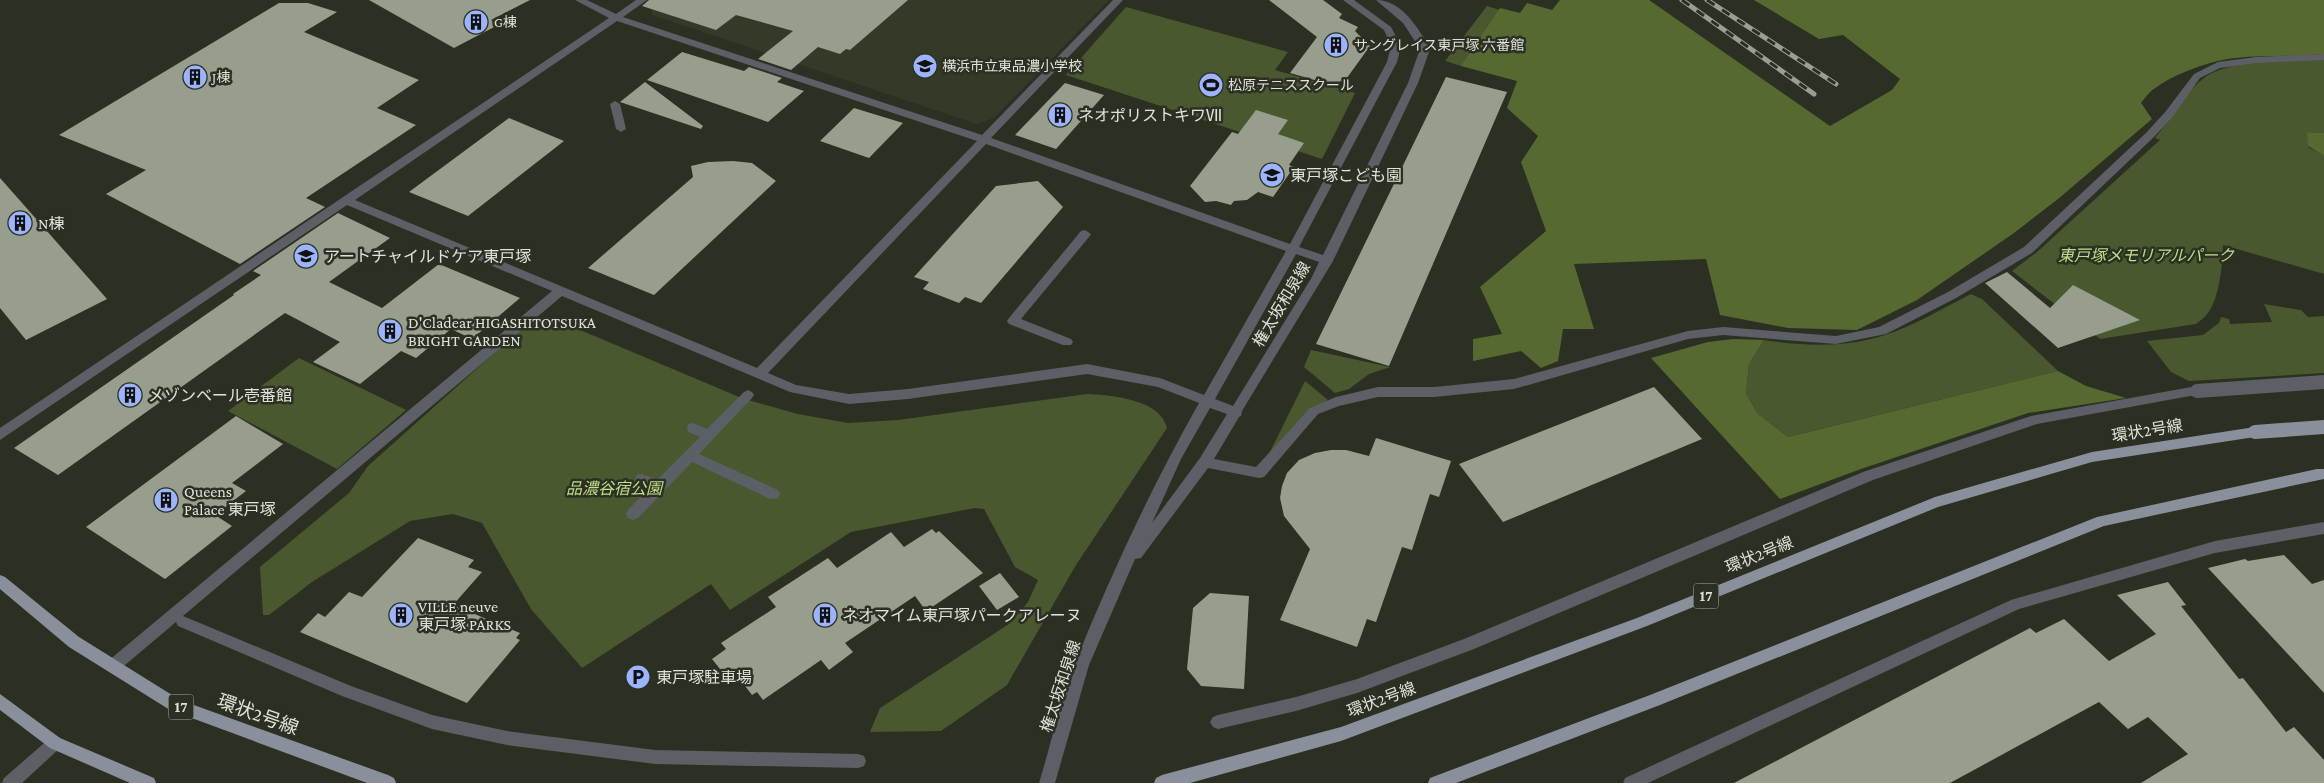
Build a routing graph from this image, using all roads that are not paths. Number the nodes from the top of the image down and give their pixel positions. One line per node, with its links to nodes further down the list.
1 (580, 0): 6 (street)
2 (642, 0): 6 (street)
3 (1118, 0): 10 (street)
4 (1348, 0): 13 (street, 権太坂和泉線)
5 (1381, 0): 14 (street, 権太坂和泉線)
6 (617, 18): 10 (street); 11 (street)
7 (2324, 57): 27 (street)
8 (615, 104): 9 (street)
9 (621, 129)
10 (986, 140): 13 (street); 17 (street)
11 (348, 201): 15 (street); 24 (street)
12 (1085, 234): 16 (street)
13 (1292, 250): 14 (street); 20 (street, 権太坂和泉線)
14 (1327, 261): 21 (street, 権太坂和泉線)
15 (561, 290): 17 (street); 37 (street)
16 (1067, 342)
17 (758, 375): 20 (street)
18 (2324, 382): 39 (street, bridge)
19 (748, 394): 25 (street)
20 (1206, 401): 21 (street); 34 (street, 権太坂和泉線)
21 (1237, 412): 27 (street, 権太坂和泉線)
22 (2324, 427): 46 (main road, 環状2号線 / 17, bridge)
23 (693, 428): 25 (street)
24 (0, 435)
25 (709, 435): 26 (street)
26 (690, 455): 30 (street); 31 (street)
27 (1205, 462): 34 (street, 権太坂和泉線)
28 (2320, 474): 47 (main road)
29 (642, 479): 30 (street)
30 (659, 487): 32 (street)
31 (773, 494)
32 (633, 514)
33 (2324, 528): 48 (street)
34 (1121, 574): 45 (street, 権太坂和泉線)
35 (0, 582): 37 (main road, 環状2号線 / 17)
36 (183, 622): 41 (street)
37 (113, 666): 44 (main road, 環状2号線 / 17)
38 (0, 701): 40 (main road)
39 (1218, 722)
40 (55, 743): 42 (street); 43 (main road)
41 (858, 761)
42 (10, 783)
43 (148, 783)
44 (388, 783)
45 (1047, 783)
46 (1162, 783)
47 (1436, 783)
48 (1631, 783)

